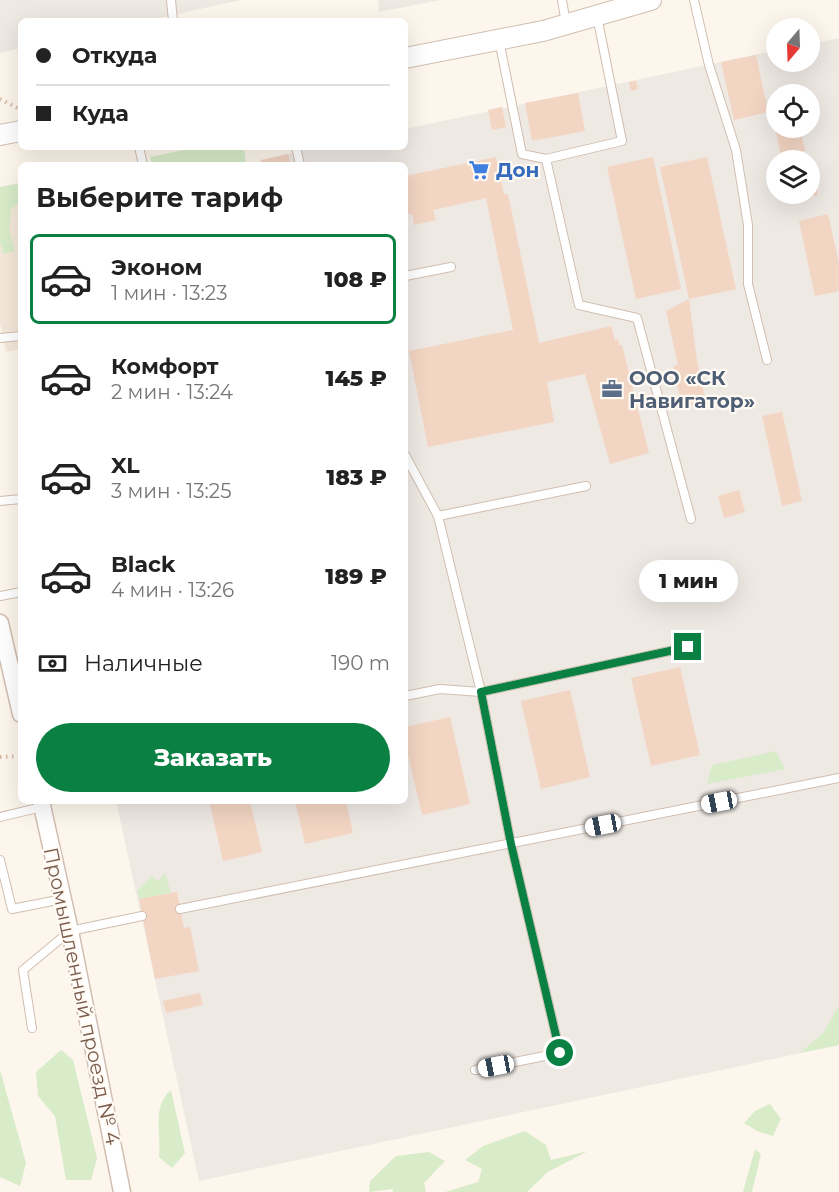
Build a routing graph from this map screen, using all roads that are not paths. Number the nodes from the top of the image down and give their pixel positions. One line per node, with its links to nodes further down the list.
1 (171, 0): 6 (lane)
2 (562, 0): 7 (lane)
3 (651, 0): 5 (street)
4 (694, 0): 17 (lane)
5 (600, 12): 7 (street); 12 (lane)
6 (173, 18)
7 (566, 24): 8 (street)
8 (499, 40): 9 (street); 12 (lane)
9 (408, 57)
10 (18, 132): 11 (street)
11 (0, 135)
12 (546, 159): 23 (lane)
13 (451, 267): 14 (lane)
14 (408, 275)
15 (18, 336): 16 (lane)
16 (0, 338)
17 (767, 360)
18 (408, 461): 22 (lane)
19 (586, 486): 22 (lane)
20 (18, 499): 21 (lane)
21 (0, 501)
22 (438, 516): 28 (lane)
23 (691, 519)
24 (18, 593): 25 (lane)
25 (0, 596)
26 (0, 623): 30 (street)
27 (688, 647): 28 (lane)
28 (481, 692): 29 (lane); 34 (lane)
29 (408, 695)
30 (18, 701)
31 (839, 778): 34 (lane)
32 (41, 804): 33 (lane); 36 (street, Промышленный проезд № 4)
33 (0, 817)
34 (511, 844): 37 (lane); 41 (lane)
35 (0, 860): 36 (lane)
36 (63, 899): 39 (street, Промышленный проезд № 4)
37 (180, 909)
38 (142, 916): 39 (lane)
39 (70, 931): 40 (lane); 42 (street, Промышленный проезд № 4)
40 (32, 1028)
41 (475, 1070)
42 (122, 1192)

